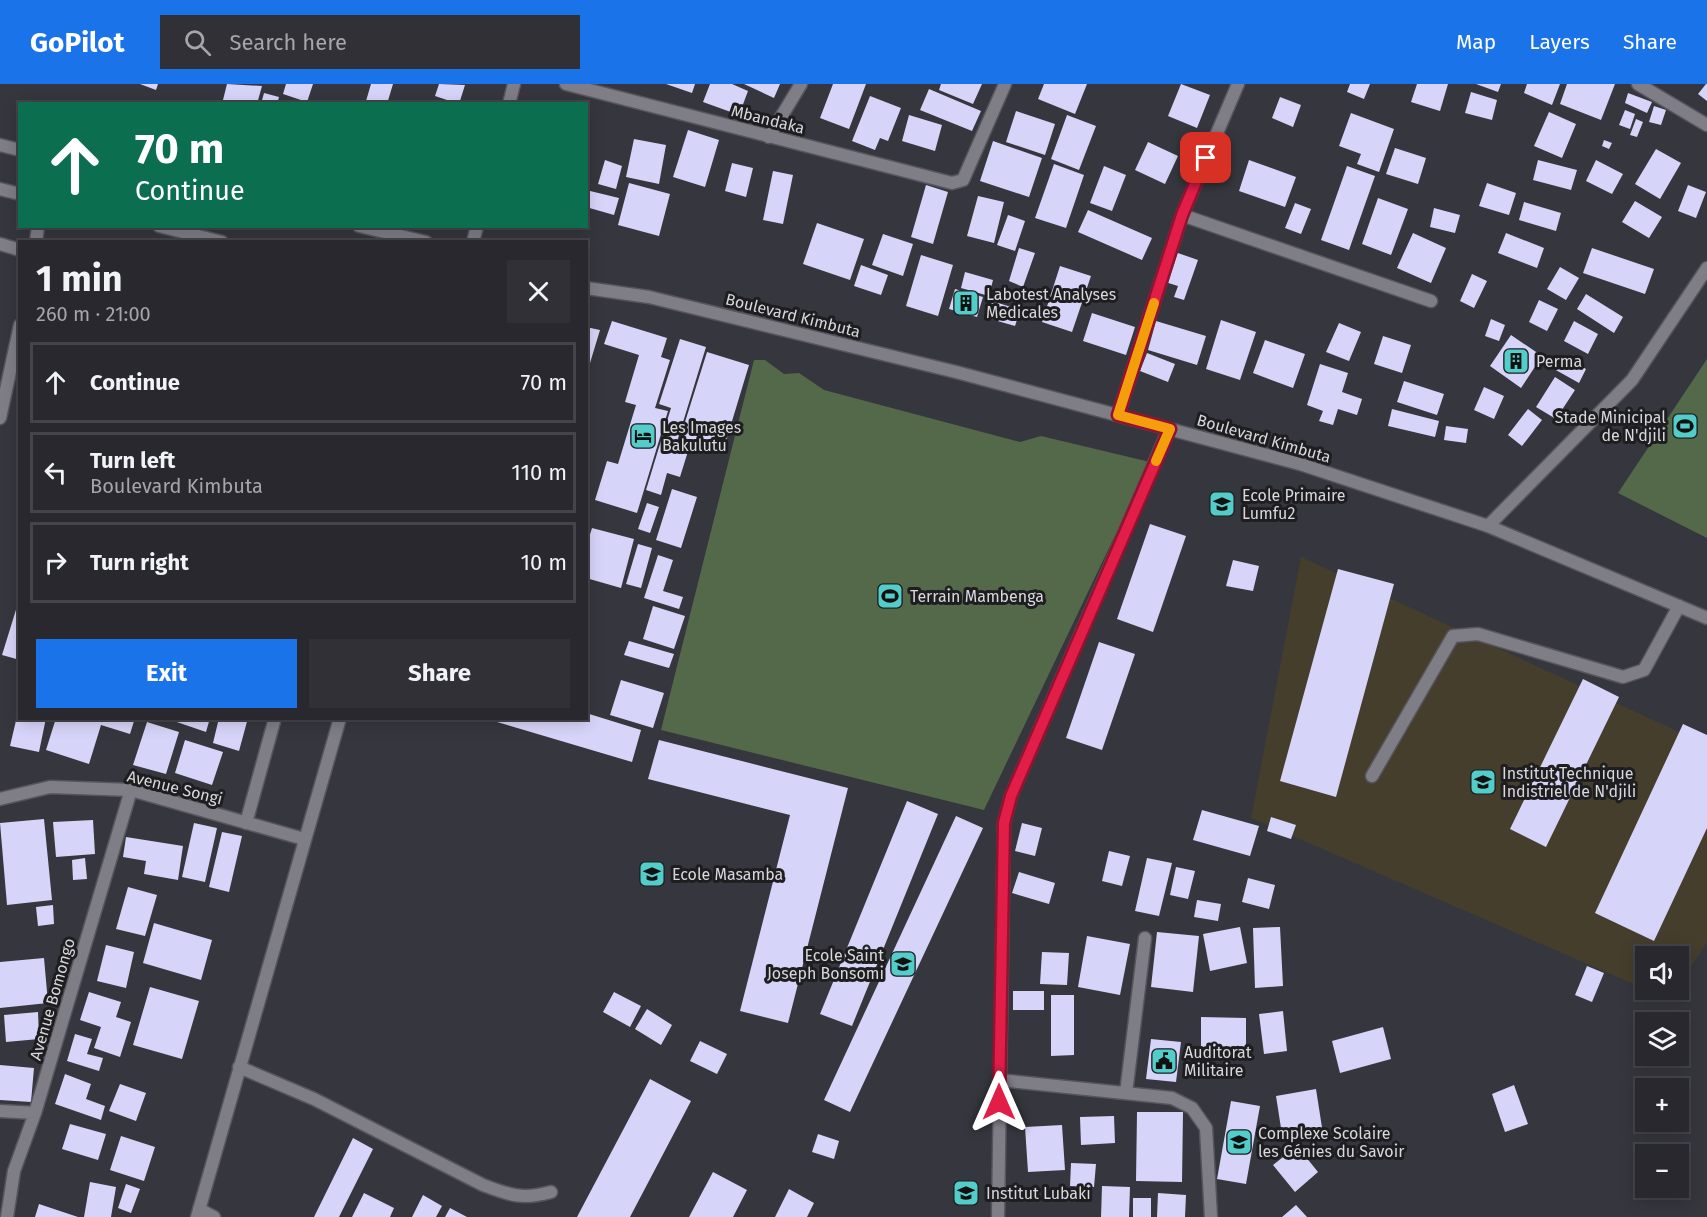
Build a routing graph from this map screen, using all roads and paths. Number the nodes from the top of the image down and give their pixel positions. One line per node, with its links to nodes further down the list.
1 (514, 84): 7 (street)
2 (566, 84): 9 (street, Mbandaka)
3 (801, 84): 9 (street)
4 (1005, 84): 9 (street, Mbandaka)
5 (1238, 84): 14 (street)
6 (1638, 84): 8 (street)
7 (510, 102)
8 (1707, 125)
9 (769, 137)
10 (0, 145): 11 (street)
11 (18, 150)
12 (0, 189): 13 (street)
13 (18, 194)
14 (1182, 215): 23 (street); 25 (street)
15 (167, 228): 17 (street)
16 (367, 228): 18 (street)
17 (214, 240)
18 (418, 240)
19 (0, 244): 20 (street)
20 (18, 249)
21 (1707, 268): 28 (street)
22 (588, 288): 25 (street, Boulevard Kimbuta)
23 (1431, 301)
24 (18, 334): 26 (street)
25 (1118, 415): 27 (street, Boulevard Kimbuta)
26 (0, 418)
27 (1170, 429): 28 (street, Boulevard Kimbuta); 40 (street)
28 (1488, 526): 29 (street, Boulevard Kimbuta)
29 (1679, 606): 30 (street, Boulevard Kimbuta); 33 (street)
30 (1707, 618)
31 (274, 720): 36 (street)
32 (339, 720): 37 (street)
33 (1372, 776)
34 (131, 790): 35 (street, Avenue Songi); 36 (street, Avenue Songi); 43 (street, Avenue Bomongo)
35 (0, 799)
36 (246, 823): 37 (street, Avenue Songi)
37 (304, 839): 39 (street)
38 (1145, 938): 41 (street)
39 (239, 1067): 44 (street); 45 (street)
40 (999, 1080): 41 (street); 48 (street)
41 (1126, 1093): 49 (street)
42 (0, 1111): 43 (street)
43 (35, 1113): 46 (street, Avenue Bomongo)
44 (550, 1192)
45 (198, 1213): 47 (street)
46 (7, 1217)
47 (214, 1217)
48 (998, 1217)
49 (1211, 1217)

